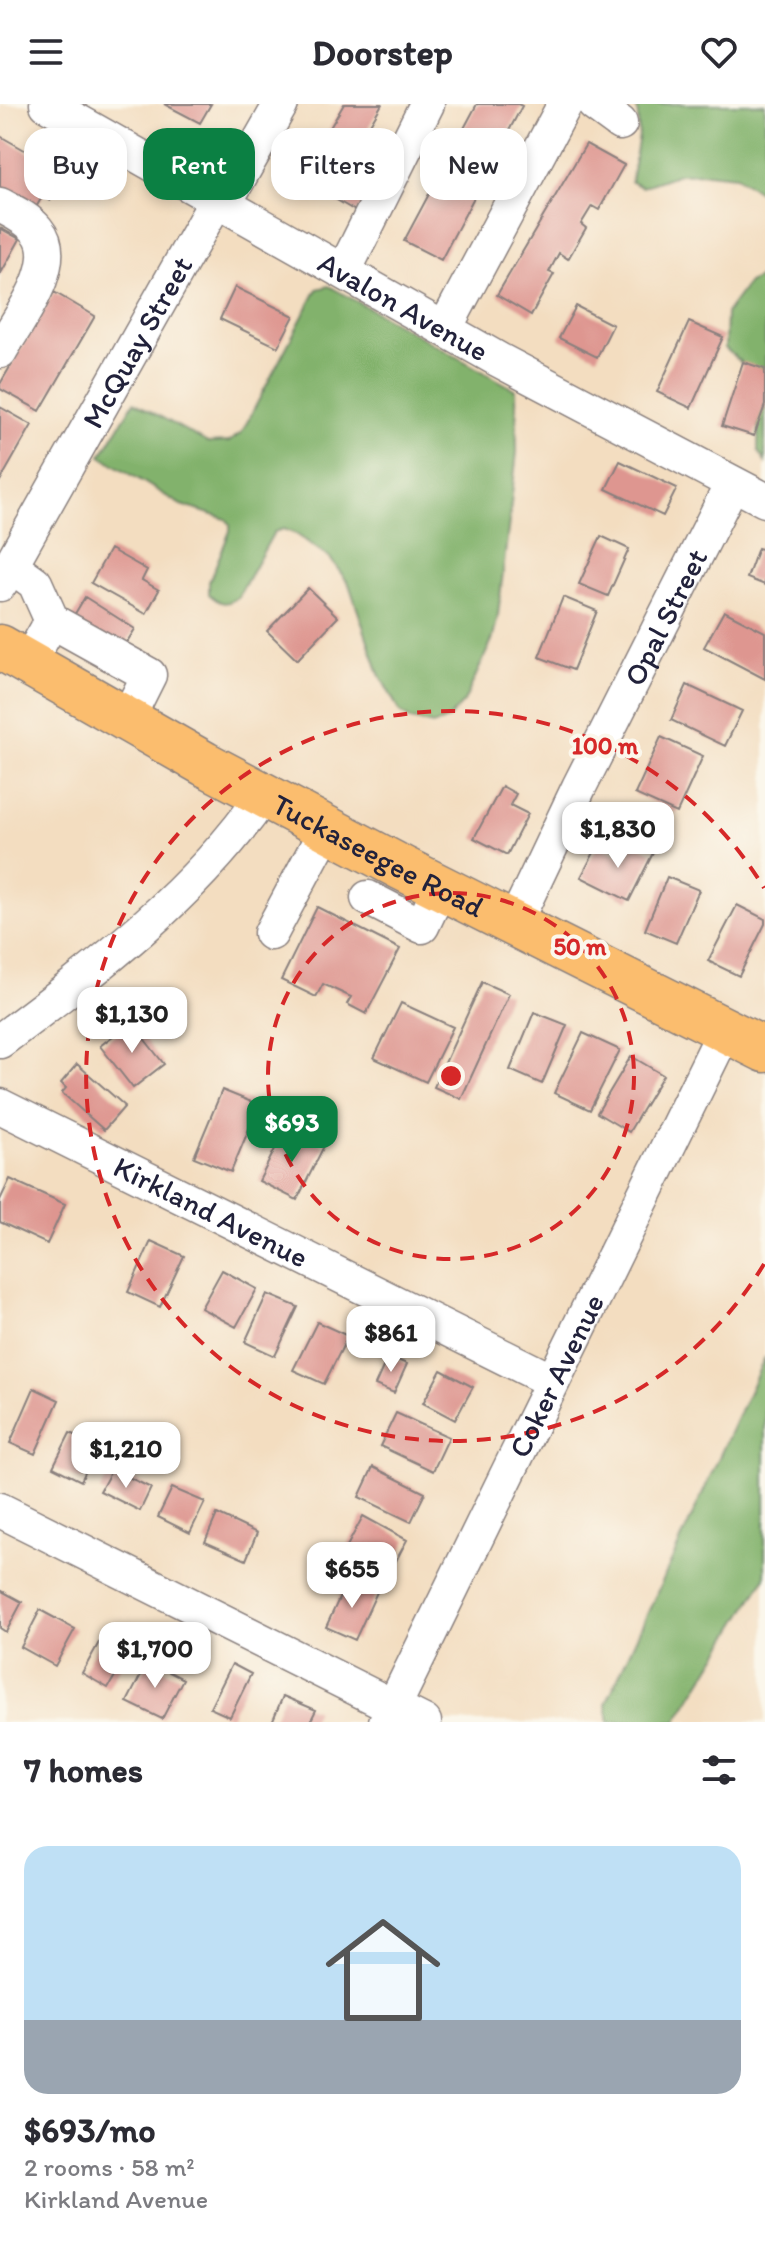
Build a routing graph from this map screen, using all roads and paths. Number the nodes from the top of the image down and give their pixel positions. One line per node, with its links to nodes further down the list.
1 (47, 104): 6 (street, Avalon Avenue)
2 (281, 104): 6 (street, McQuay Street)
3 (427, 104): 9 (street)
4 (565, 104): 10 (street)
5 (50, 200): 7 (path)
6 (221, 201): 9 (street, Avalon Avenue); 14 (street, McQuay Street)
7 (48, 204)
8 (0, 205): 11 (street)
9 (344, 271): 10 (street, Avalon Avenue)
10 (445, 328): 12 (street, Avalon Avenue)
11 (0, 351)
12 (732, 484): 13 (street, Avalon Avenue); 22 (street, Opal Street)
13 (765, 500)
14 (5, 574): 15 (street)
15 (52, 621): 16 (street); 17 (street)
16 (14, 655): 17 (main road, Tuckaseegee Road)
17 (127, 719): 18 (main road, Tuckaseegee Road)
18 (264, 795): 19 (main road, Tuckaseegee Road); 24 (street)
19 (327, 828): 20 (main road, Tuckaseegee Road); 23 (street)
20 (440, 888): 21 (street); 22 (main road, Tuckaseegee Road)
21 (368, 898)
22 (514, 924): 25 (main road, Tuckaseegee Road)
23 (271, 933)
24 (5, 1027)
25 (725, 1030): 26 (main road, Tuckaseegee Road); 28 (street, Coker Avenue)
26 (765, 1050)
27 (0, 1106): 28 (street, Kirkland Avenue)
28 (552, 1381): 30 (street, Coker Avenue)
29 (0, 1510): 30 (street)
30 (389, 1714): 31 (street)
31 (424, 1722)

